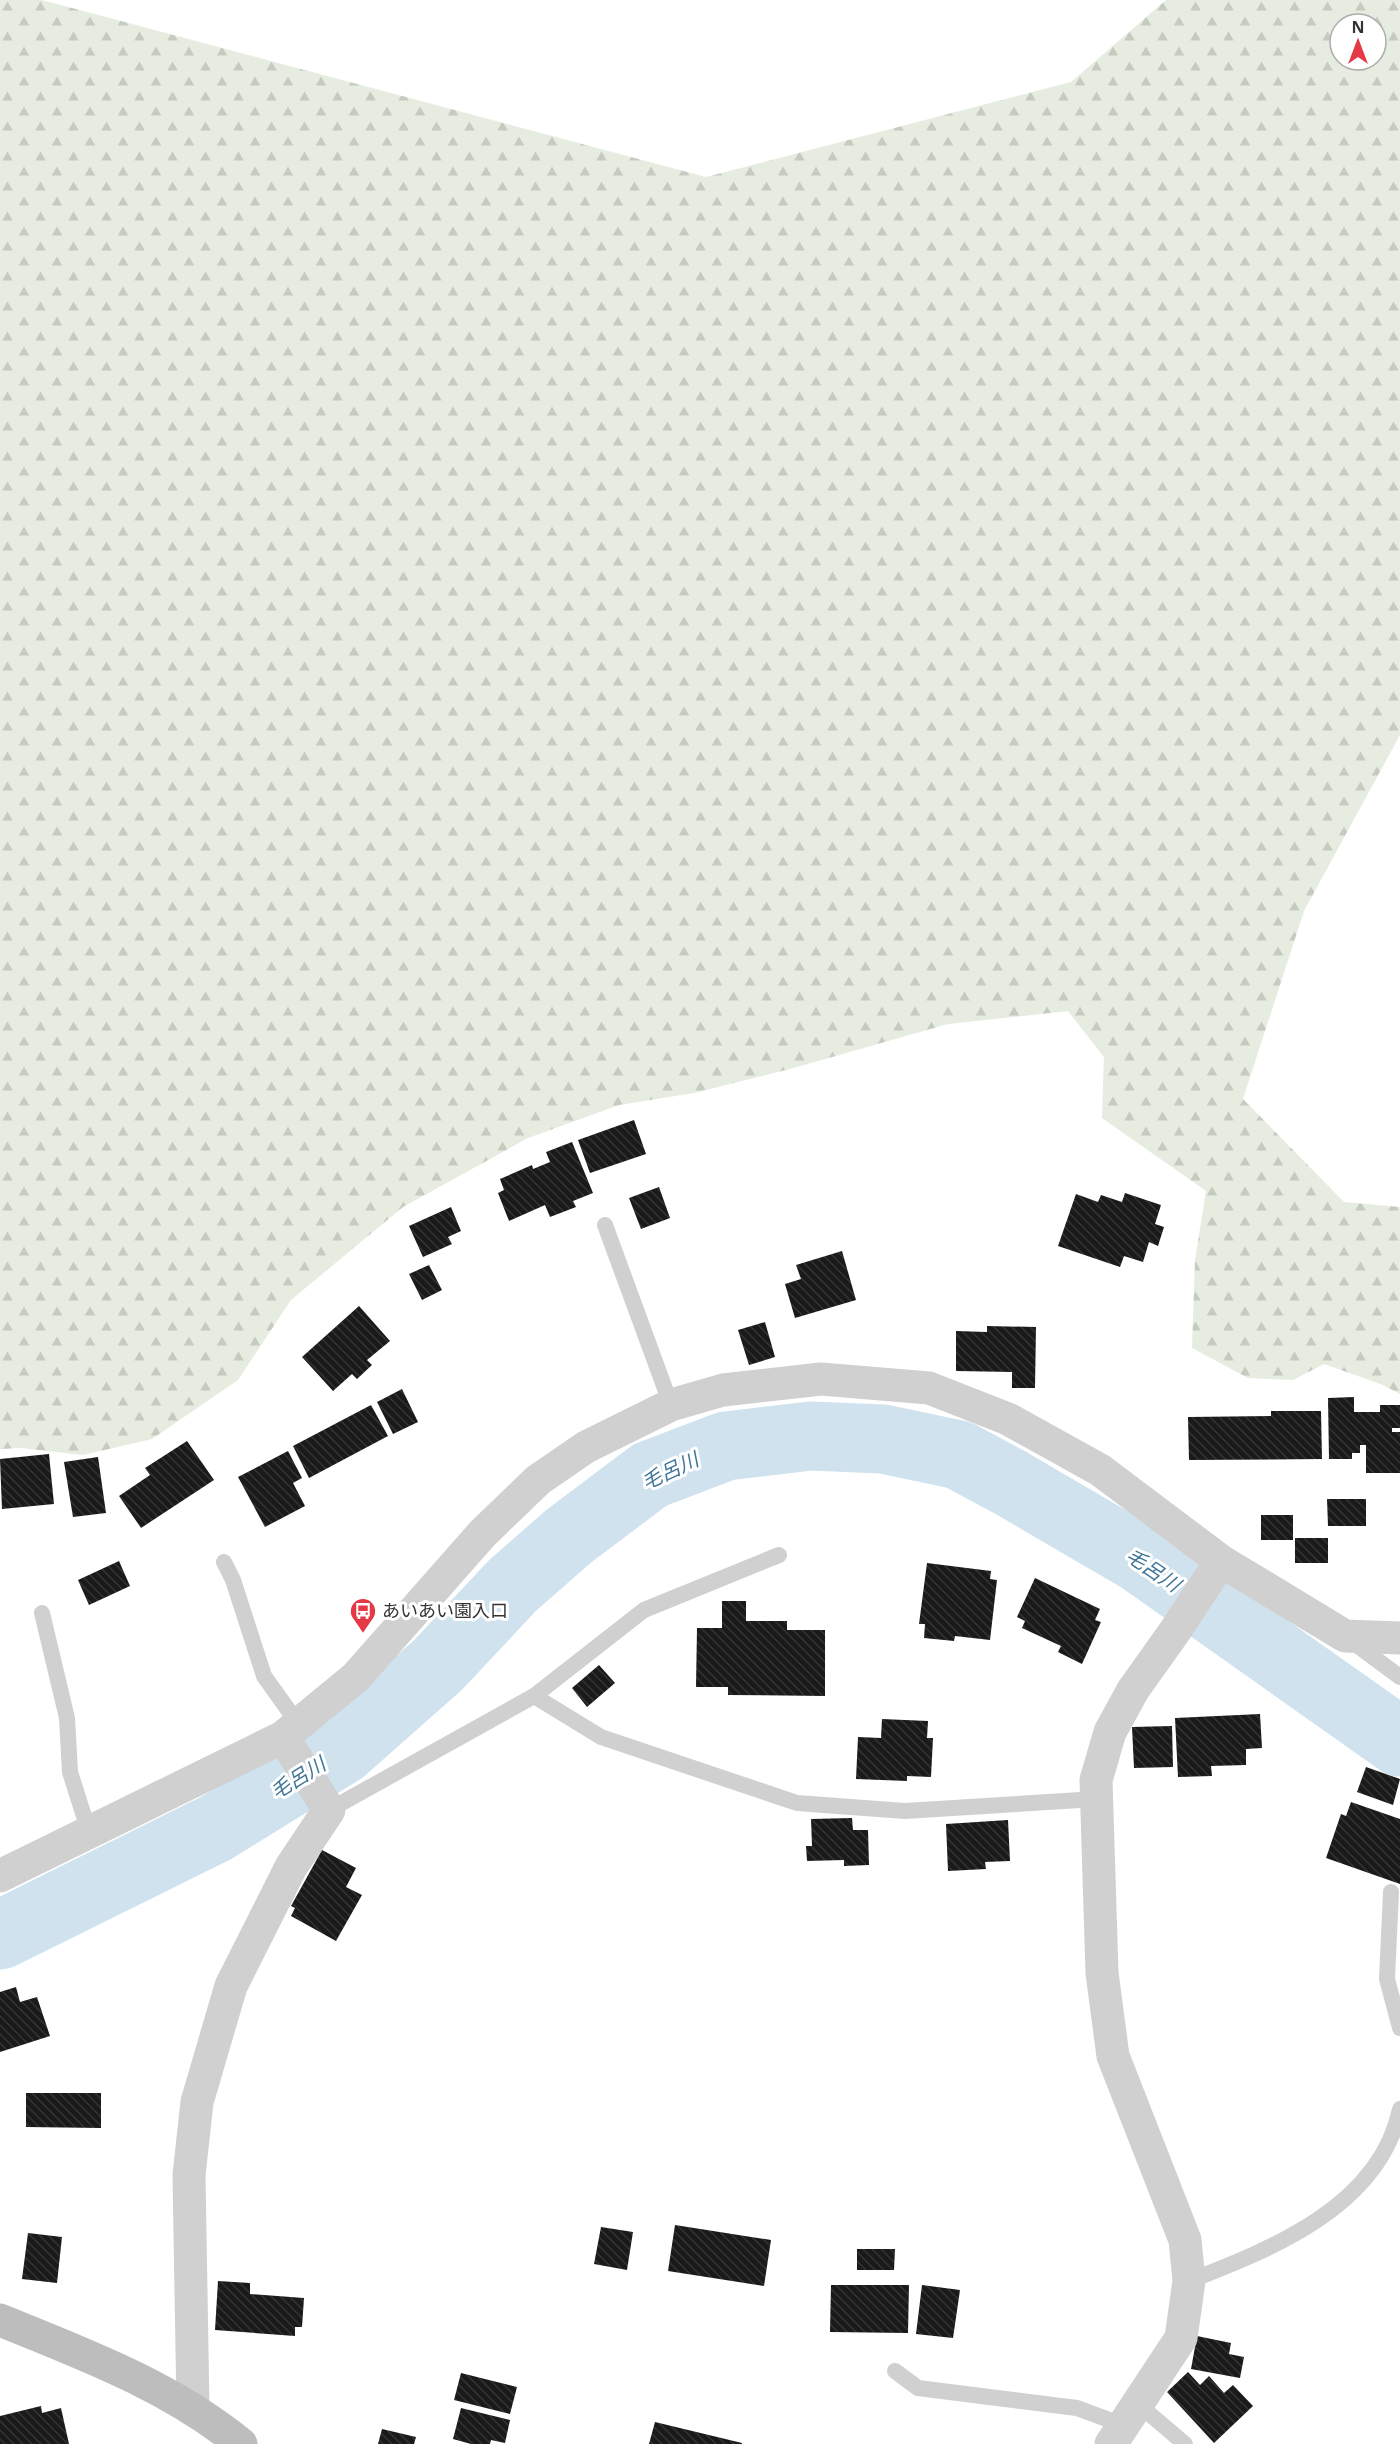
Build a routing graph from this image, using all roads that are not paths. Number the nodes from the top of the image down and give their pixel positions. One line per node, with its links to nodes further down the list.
1 (605, 1225): 2 (lane)
2 (671, 1405): 5 (street); 11 (street)
3 (778, 1555): 10 (lane)
4 (224, 1562): 11 (lane)
5 (1215, 1570): 7 (street); 12 (street)
6 (42, 1613): 14 (lane)
7 (1345, 1636): 8 (street); 9 (lane)
8 (1400, 1638)
9 (1400, 1677)
10 (534, 1696): 12 (lane); 13 (lane)
11 (291, 1737): 13 (street); 14 (street)
12 (1096, 1799): 19 (street)
13 (327, 1806): 22 (street)
14 (89, 1832): 15 (street)
15 (0, 1876)
16 (1390, 1892): 17 (lane)
17 (1400, 2028)
18 (1400, 2109): 19 (lane)
19 (1189, 2281): 23 (street)
20 (0, 2320): 22 (street)
21 (895, 2371): 23 (lane)
22 (192, 2408): 24 (street)
23 (1124, 2425): 25 (lane)
24 (241, 2444)
25 (1185, 2444)

